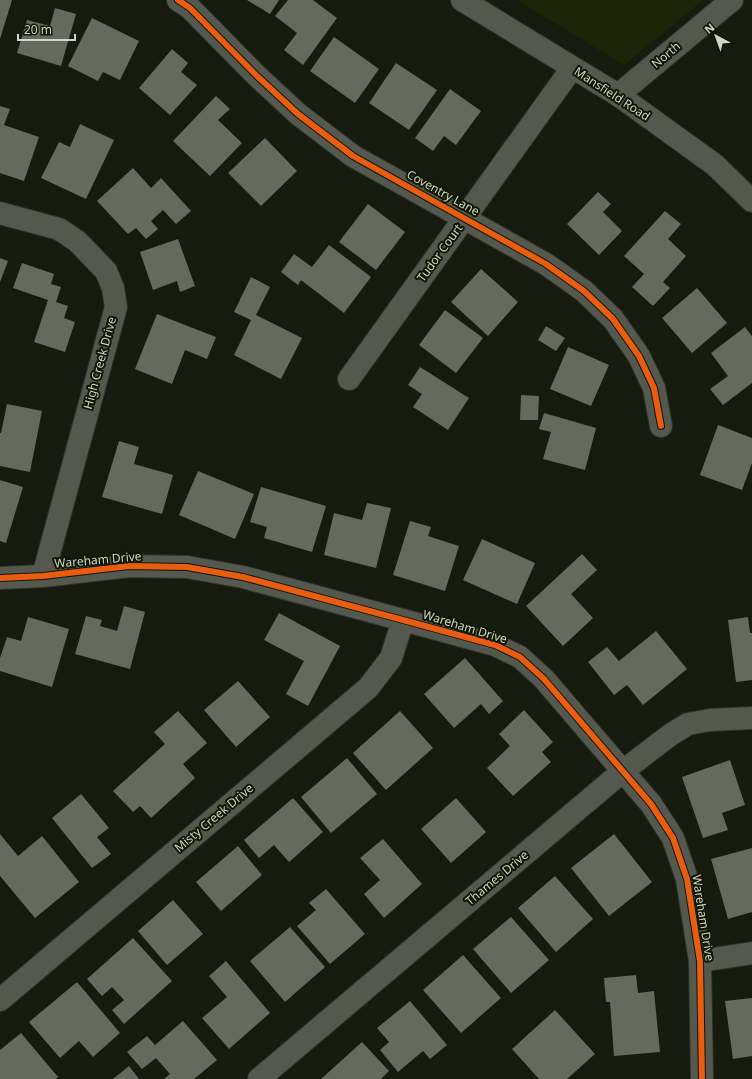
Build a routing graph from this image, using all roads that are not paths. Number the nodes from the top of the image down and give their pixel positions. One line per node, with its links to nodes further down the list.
1 (178, 0): 8 (street, Coventry Lane)
2 (462, 0): 4 (street, Mansfield Road)
3 (732, 0): 5 (street, North)
4 (572, 68): 5 (street, Mansfield Road); 8 (street, Tudor Court)
5 (618, 94): 6 (street, Mansfield Road)
6 (752, 201)
7 (0, 213): 11 (street, High Creek Drive)
8 (465, 218): 9 (street, Tudor Court); 10 (street, Coventry Lane)
9 (349, 379)
10 (661, 426)
11 (43, 576): 12 (street, Wareham Drive); 13 (street, Wareham Drive)
12 (0, 578)
13 (403, 620): 15 (street, Wareham Drive); 18 (street, Misty Creek Drive)
14 (752, 718): 15 (street, Thames Drive)
15 (623, 771): 17 (street, Wareham Drive); 19 (street, Thames Drive)
16 (752, 953): 17 (street)
17 (700, 961): 20 (street, Wareham Drive)
18 (0, 1000)
19 (260, 1079)
20 (702, 1079)

